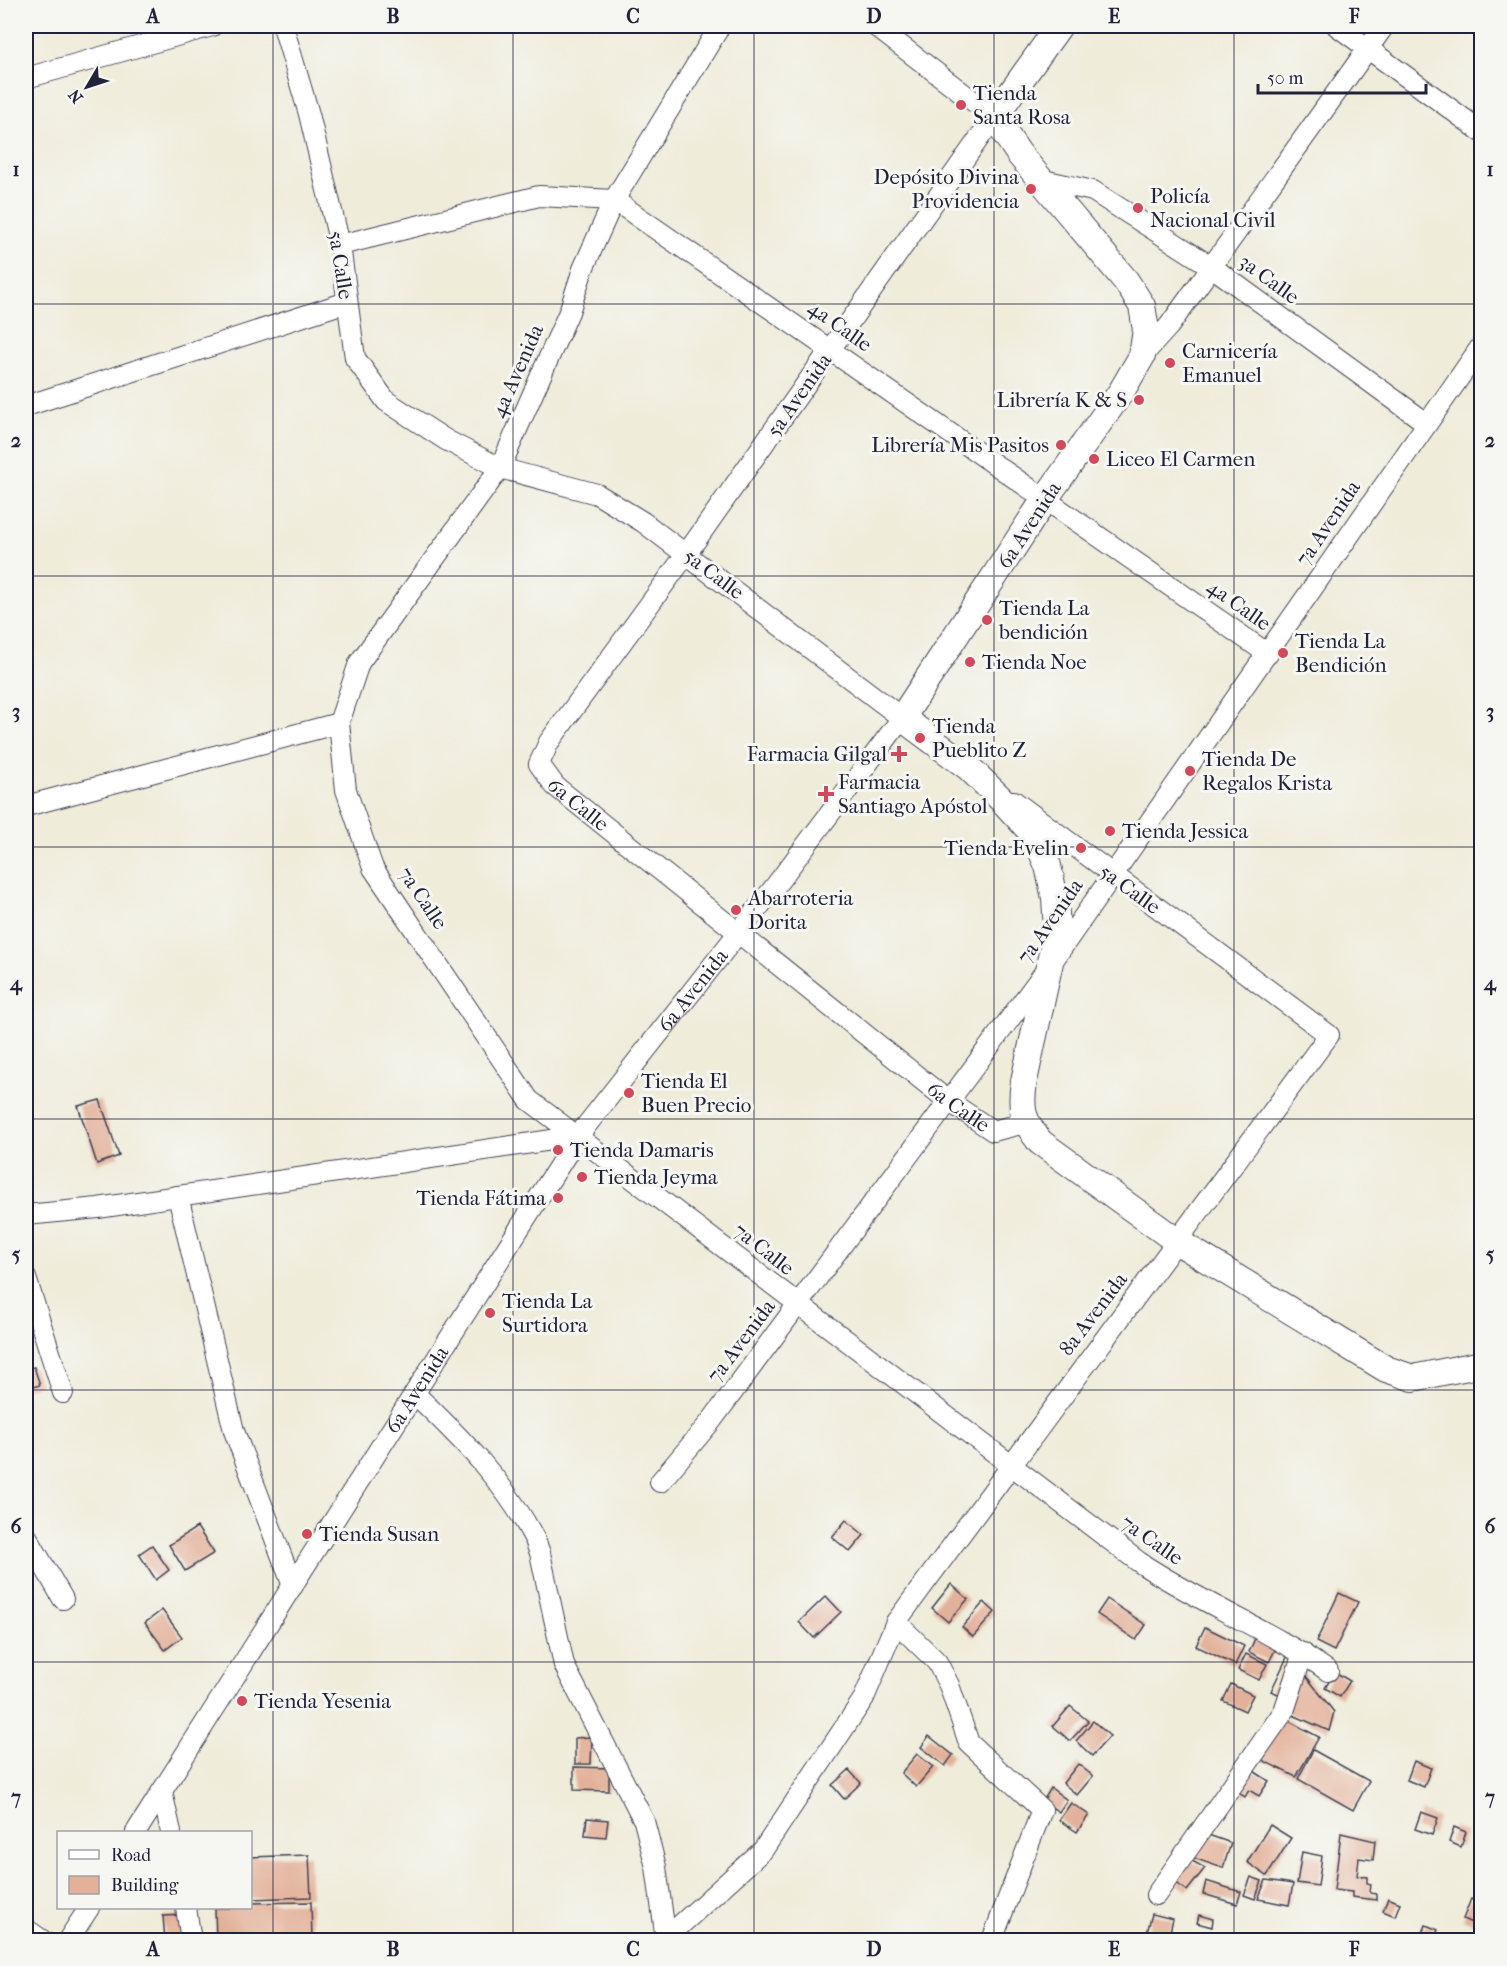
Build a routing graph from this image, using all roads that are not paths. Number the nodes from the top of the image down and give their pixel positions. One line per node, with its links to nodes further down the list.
1 (212, 26): 9 (street)
2 (283, 26): 14 (street, 5a Calle)
3 (720, 26): 13 (street, 4a Avenida)
4 (875, 26): 10 (street)
5 (1059, 26): 10 (street, 5a Avenida)
6 (1337, 26): 8 (street)
7 (1384, 26): 8 (street, 6a Avenida)
8 (1368, 48): 11 (street); 15 (street, 6a Avenida)
9 (26, 78)
10 (994, 117): 12 (street); 18 (street, 5a Avenida)
11 (1482, 132)
12 (1043, 180): 15 (street, 3a Calle); 19 (street)
13 (614, 200): 14 (street); 18 (street, 4a Calle); 22 (street, 4a Avenida)
14 (340, 245): 16 (street, 5a Calle)
15 (1212, 267): 19 (street, 6a Avenida); 21 (street, 3a Calle)
16 (347, 302): 20 (street); 22 (street, 5a Calle)
17 (1482, 345): 21 (street, 7a Avenida)
18 (832, 349): 23 (street, 4a Calle); 24 (street, 5a Avenida)
19 (1142, 356): 23 (street, 6a Avenida)
20 (26, 406)
21 (1425, 422): 25 (street, 7a Avenida)
22 (500, 468): 24 (street, 5a Calle); 27 (street, 4a Avenida)
23 (1045, 499): 25 (street, 4a Calle); 26 (street, 6a Avenida)
24 (687, 553): 26 (street, 5a Calle); 28 (street, 5a Avenida)
25 (1268, 654): 31 (street, 7a Avenida)
26 (902, 718): 29 (street, 5a Calle); 32 (street, 6a Avenida)
27 (339, 723): 30 (street); 37 (street, 7a Calle)
28 (539, 764): 32 (street, 6a Calle)
29 (968, 767): 31 (street, 5a Calle); 33 (street)
30 (26, 806)
31 (1111, 875): 33 (street, 7a Avenida); 34 (street, 5a Calle)
32 (738, 934): 35 (street, 6a Calle); 37 (street, 6a Avenida)
33 (1052, 962): 35 (street, 7a Avenida); 36 (street)
34 (1329, 1035): 40 (street, 8a Avenida)
35 (947, 1100): 36 (street, 6a Calle); 42 (street, 7a Avenida)
36 (1025, 1122): 40 (street, 6a Calle)
37 (578, 1136): 38 (street); 42 (street, 7a Calle); 45 (street, 6a Avenida)
38 (178, 1196): 39 (street); 49 (street)
39 (26, 1215)
40 (1178, 1242): 43 (street, 6a Calle); 46 (street, 8a Avenida)
41 (26, 1278): 44 (street)
42 (798, 1305): 46 (street, 7a Calle); 47 (street, 7a Avenida)
43 (1482, 1364)
44 (63, 1393)
45 (415, 1394): 49 (street, 6a Avenida); 61 (street)
46 (1011, 1465): 51 (street, 8a Avenida); 52 (street, 7a Calle)
47 (660, 1482)
48 (26, 1535): 50 (street)
49 (293, 1586): 54 (street, 6a Avenida)
50 (63, 1599)
51 (896, 1622): 61 (street, 8a Avenida); 65 (street)
52 (1303, 1653): 53 (street, 7a Calle); 57 (street)
53 (1328, 1671)
54 (162, 1792): 55 (street, 6a Avenida); 56 (street)
55 (137, 1831)
56 (171, 1831)
57 (1156, 1895)
58 (88, 1909): 63 (street)
59 (186, 1909): 64 (street)
60 (26, 1929): 62 (street)
61 (665, 1940)
62 (42, 1941)
63 (68, 1941)
64 (191, 1941)
65 (992, 1941)

